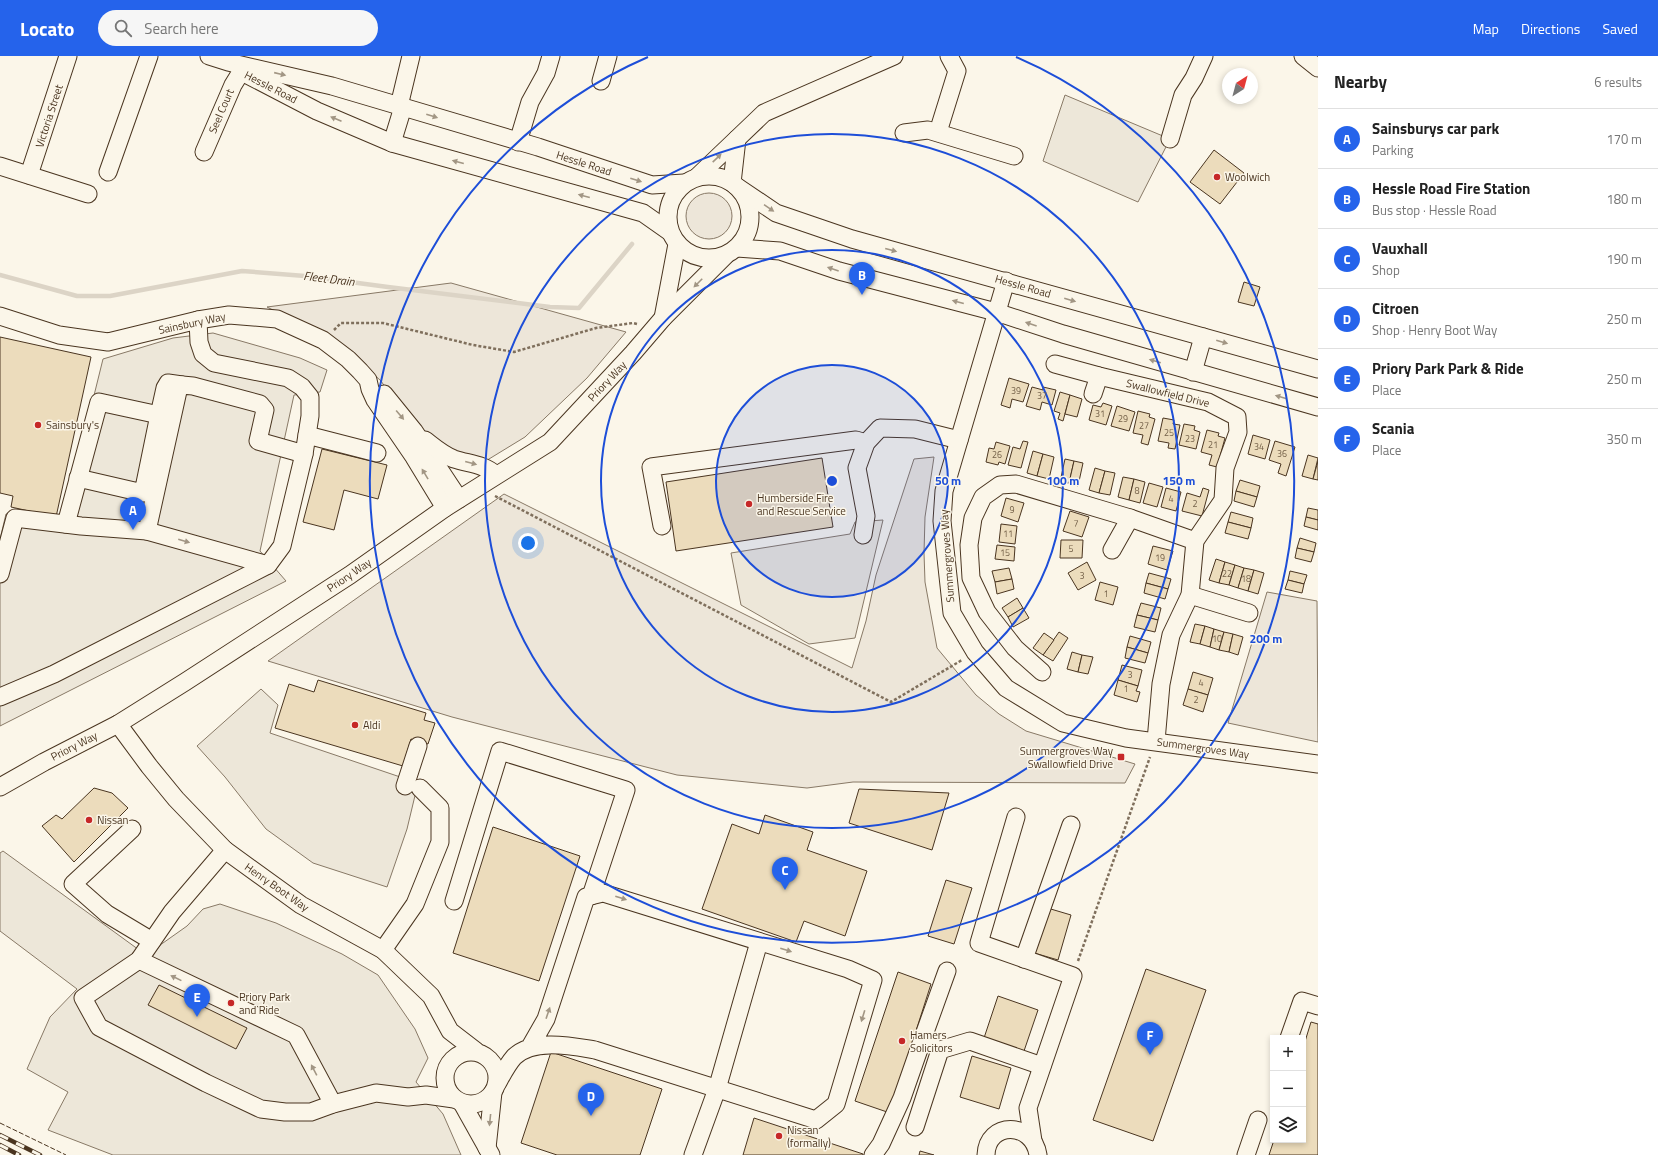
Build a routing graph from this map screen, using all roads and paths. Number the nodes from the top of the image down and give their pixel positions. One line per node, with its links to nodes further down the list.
1 (68, 56): 25 (street, Victoria Street)
2 (149, 56): 24 (street)
3 (209, 56): 11 (street)
4 (411, 56): 14 (street)
5 (551, 56): 19 (street)
6 (608, 56): 13 (street)
7 (894, 56): 17 (street)
8 (1204, 56): 18 (street)
9 (1303, 56): 12 (street)
10 (953, 63): 15 (street)
11 (235, 67): 14 (street, Hessle Road, one-way to 14); 20 (street, Hessle Road, one-way to 11); 21 (street, Seel Court)
12 (1318, 68)
13 (601, 81)
14 (401, 106): 19 (street, Hessle Road, one-way to 19); 20 (street)
15 (938, 132): 16 (street); 22 (street)
16 (904, 133)
17 (737, 139): 26 (street, one-way to 17); 27 (street)
18 (1170, 139)
19 (518, 142): 26 (street, Hessle Road, one-way to 26)
20 (392, 144): 29 (street, Hessle Road, one-way to 20)
21 (204, 152)
22 (1014, 156)
23 (0, 166): 25 (street)
24 (108, 172)
25 (30, 175): 28 (street)
26 (690, 180): 27 (street); 29 (street)
27 (734, 185): 30 (street); 31 (street, Hessle Road, one-way to 31)
28 (88, 194)
29 (673, 238): 30 (street); 35 (street, Priory Way)
30 (732, 251): 32 (street, one-way to 30); 35 (street, Priory Way, one-way to 35)
31 (1006, 281): 32 (street, Summergroves Way); 36 (street, Hessle Road, one-way to 36)
32 (996, 312): 40 (street, one-way to 32); 49 (street, Summergroves Way)
33 (0, 316): 34 (street, Sainsbury Way)
34 (198, 320): 37 (street, Sainsbury Way); 48 (street)
35 (658, 324): 37 (path); 53 (street, Priory Way)
36 (1203, 337): 39 (street, Hessle Road, one-way to 39); 40 (street)
37 (323, 340): 42 (street, Sainsbury Way)
38 (1055, 364): 41 (street, Swallowfield Drive)
39 (1318, 369)
40 (1193, 372): 45 (street, one-way to 40)
41 (1099, 376): 44 (street); 62 (street, Swallowfield Drive)
42 (368, 380): 47 (street, Sainsbury Way, one-way to 47); 56 (street, Sainsbury Way, one-way to 42)
43 (182, 386): 46 (street); 52 (street); 60 (street)
44 (1093, 394)
45 (1318, 407)
46 (159, 415): 54 (street); 54 (street)
47 (414, 431): 53 (street, one-way to 53); 56 (street, Sainsbury Way)
48 (307, 435): 51 (street); 52 (street)
49 (959, 440): 50 (street); 68 (street, Summergroves Way)
50 (866, 443): 59 (street); 61 (street)
51 (377, 453)
52 (304, 454): 64 (street)
53 (496, 476): 55 (street, Priory Way)
54 (78, 478): 58 (street)
55 (478, 488): 56 (street, Priory Way); 68 (path)
56 (452, 504): 71 (street, Priory Way)
57 (1130, 518): 62 (street); 63 (street); 69 (street)
58 (66, 524): 60 (street); 65 (street)
59 (662, 526)
60 (147, 530): 64 (street, one-way to 64)
61 (863, 535)
62 (1195, 541): 66 (street, Swallowfield Drive)
63 (1112, 550)
64 (268, 565): 70 (street)
65 (0, 574)
66 (1190, 595): 67 (street); 72 (street, Swallowfield Drive)
67 (1249, 613)
68 (975, 652): 72 (street, Summergroves Way)
69 (1042, 672)
70 (0, 697)
71 (118, 724): 75 (street, Priory Way); 79 (street, Henry Boot Way)
72 (1156, 741): 74 (street, Summergroves Way); 88 (path)
73 (418, 746): 84 (street)
74 (1318, 764)
75 (0, 787)
76 (1016, 817): 85 (street)
77 (1072, 825): 85 (street)
78 (132, 829): 82 (street)
79 (225, 850): 82 (street); 84 (street, Henry Boot Way)
80 (591, 896): 81 (street); 83 (street, one-way to 83); 93 (street, one-way to 80)
81 (454, 901)
82 (152, 941): 86 (street)
83 (759, 942): 100 (street); 100 (street, one-way to 100)
84 (383, 950): 90 (street, Henry Boot Way)
85 (1024, 959): 88 (street)
86 (139, 960): 103 (street, one-way to 86); 103 (street)
87 (947, 971): 91 (street)
88 (1073, 976): 97 (street)
89 (1318, 1006): 92 (street)
90 (450, 1031): 95 (street); 98 (street)
91 (924, 1035): 94 (street); 111 (street)
92 (1290, 1035)
93 (530, 1047): 96 (street); 100 (street)
94 (940, 1050): 97 (street); 106 (street)
95 (480, 1053): 96 (street); 98 (street); 99 (street)
96 (514, 1057): 99 (street)
97 (1042, 1066): 104 (street)
98 (445, 1071): 101 (street); 102 (street)
99 (495, 1088): 102 (street); 109 (street, one-way to 109)
100 (717, 1089): 110 (street)
101 (426, 1095): 102 (street); 103 (street)
102 (458, 1101): 109 (street)
103 (333, 1104)
104 (1028, 1108): 107 (street); 108 (street)
105 (1258, 1120): 113 (street)
106 (915, 1127)
107 (1003, 1131): 108 (street); 112 (street)
108 (1038, 1150)
109 (489, 1152)
110 (693, 1155)
111 (873, 1155)
112 (986, 1155)
113 (1246, 1155)

